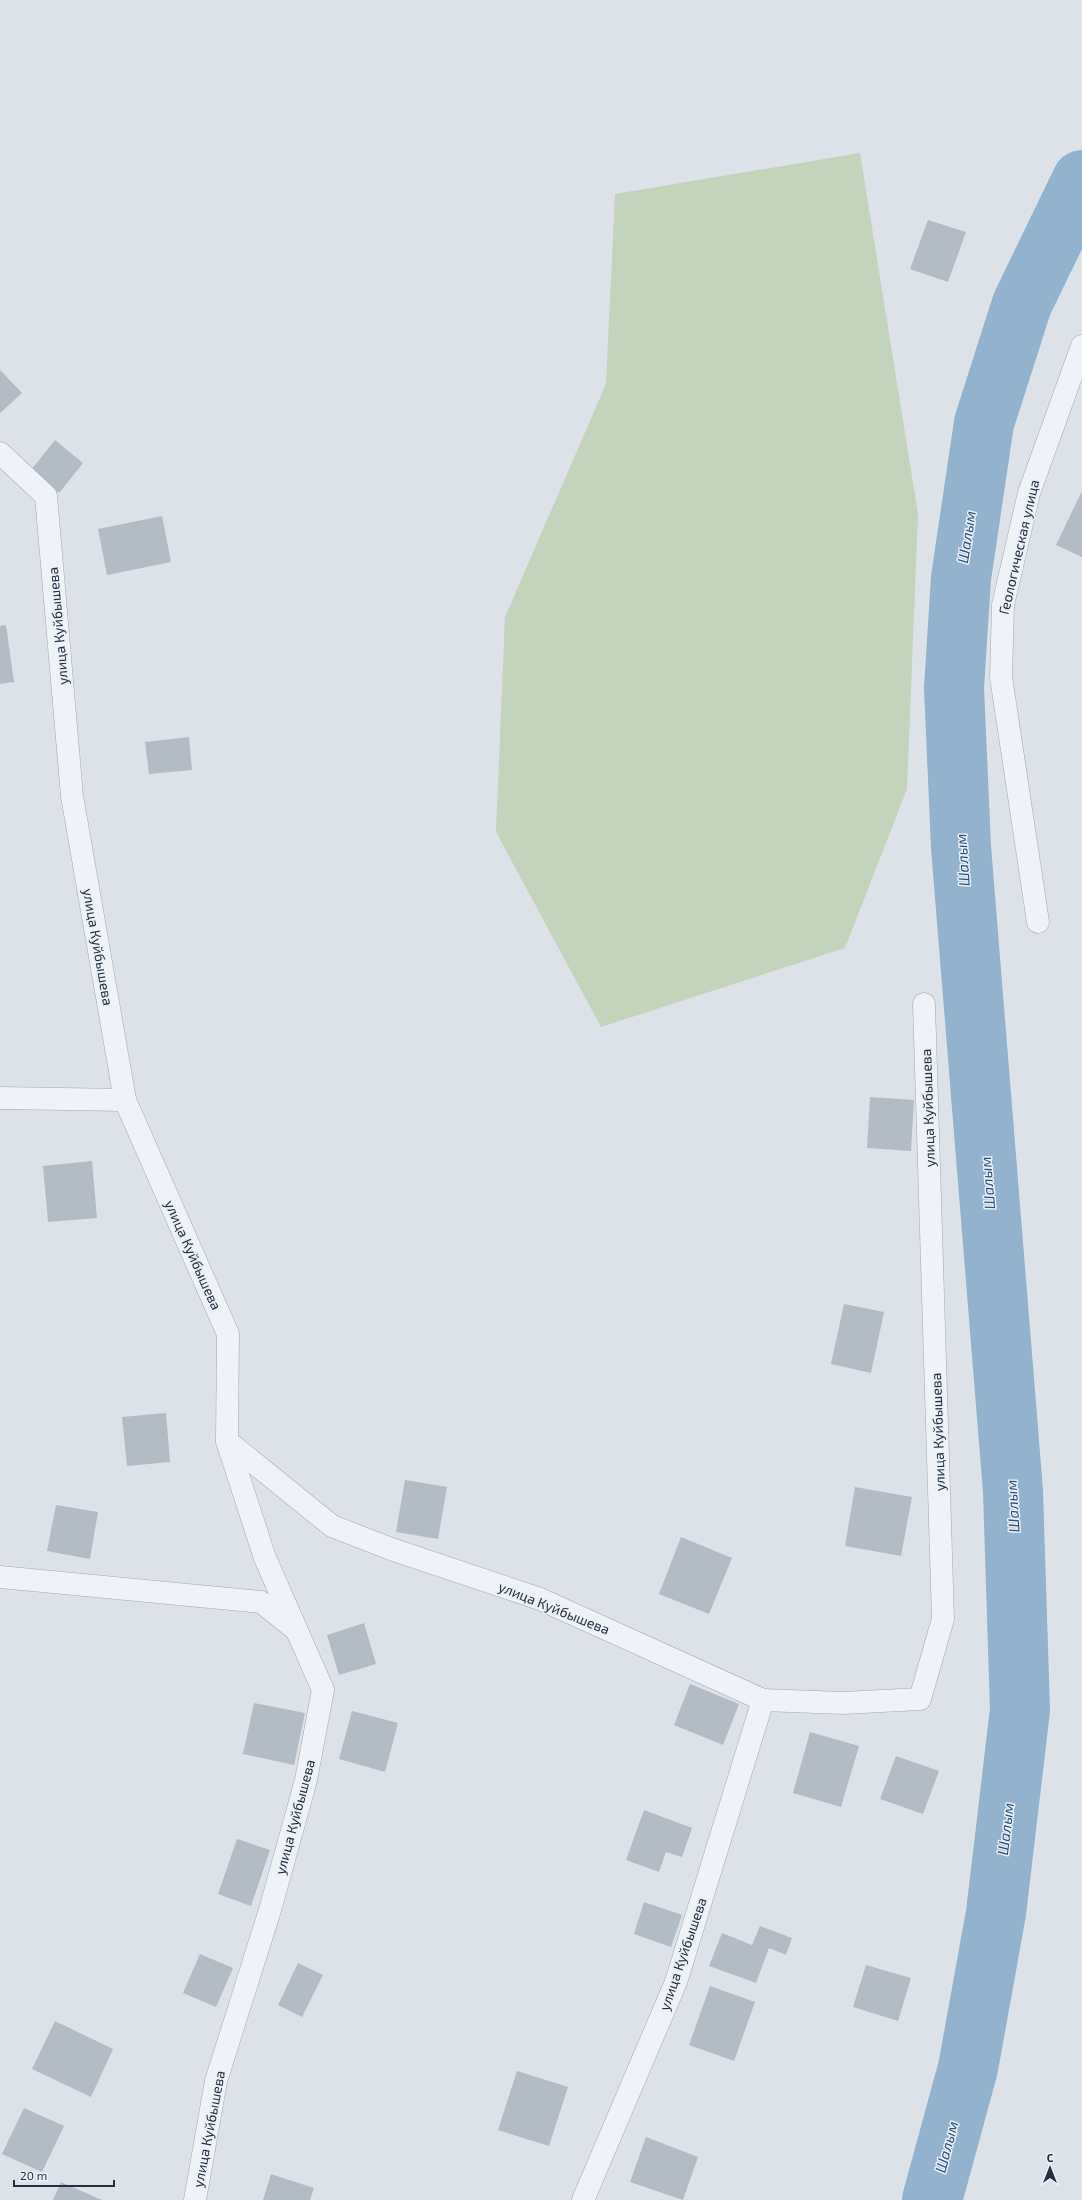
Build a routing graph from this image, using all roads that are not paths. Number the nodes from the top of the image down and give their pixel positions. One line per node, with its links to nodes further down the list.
1 (1082, 346): 3 (street, Геологическая улица)
2 (0, 453): 6 (street, улица Куйбышева)
3 (1038, 922)
4 (924, 1004): 10 (street, улица Куйбышева)
5 (0, 1098): 6 (street)
6 (125, 1100): 7 (street, улица Куйбышева)
7 (227, 1441): 9 (street, улица Куйбышева); 10 (street, улица Куйбышева)
8 (0, 1578): 9 (street)
9 (297, 1630): 11 (street, улица Куйбышева)
10 (763, 1700): 12 (street, улица Куйбышева)
11 (195, 2200)
12 (583, 2200)

